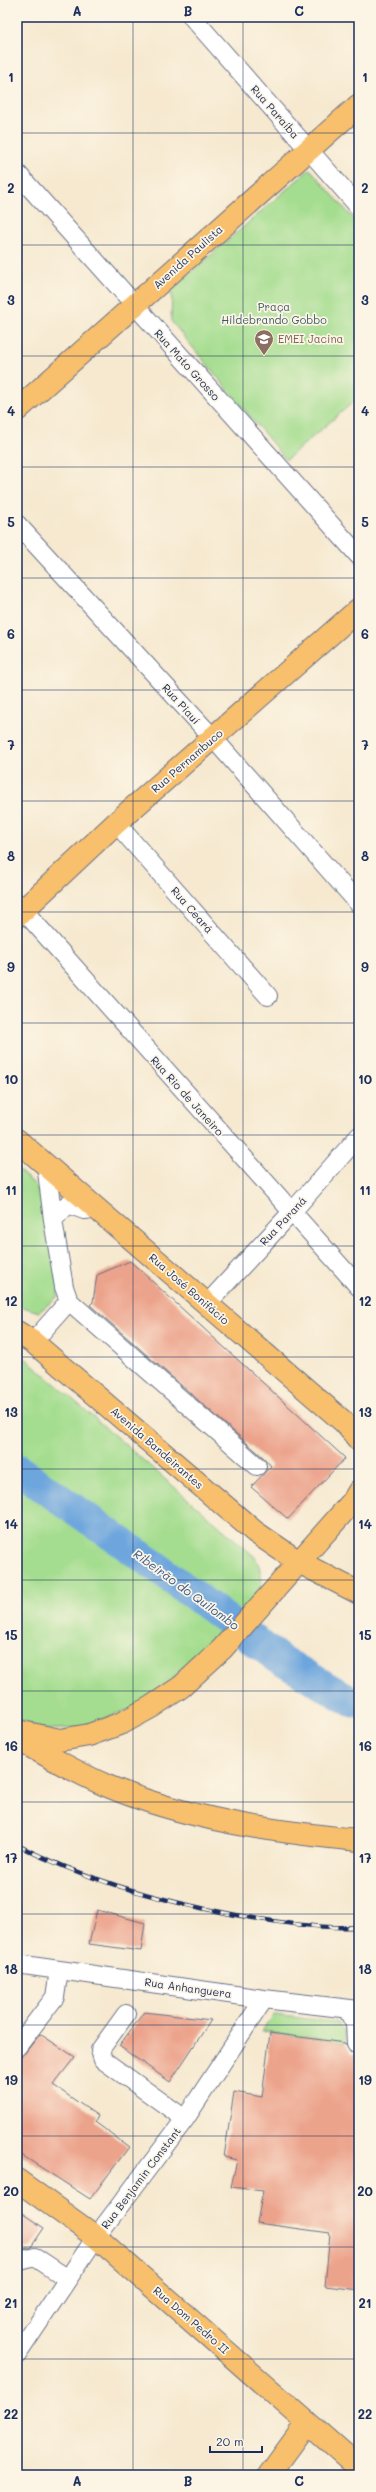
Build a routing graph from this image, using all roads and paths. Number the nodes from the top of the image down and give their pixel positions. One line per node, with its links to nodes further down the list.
1 (192, 17): 3 (street, Rua Paraíba)
2 (359, 105): 3 (main road, Avenida Paulista)
3 (308, 150): 5 (street, Rua Paraíba); 6 (main road, Avenida Paulista)
4 (17, 173): 6 (street, Rua Mato Grosso)
5 (359, 207)
6 (134, 306): 7 (main road, Avenida Paulista); 9 (street, Rua Mato Grosso)
7 (17, 410)
8 (17, 524): 11 (street, Rua Piauí)
9 (359, 556)
10 (359, 609): 11 (main road, Rua Pernambuco)
11 (213, 738): 12 (main road, Rua Pernambuco); 13 (street, Rua Piauí)
12 (116, 823): 14 (main road, Rua Pernambuco); 15 (street, Rua Ceará)
13 (359, 904)
14 (19, 910): 20 (street, Rua Rio de Janeiro)
15 (268, 996)
16 (359, 1136): 20 (street, Rua Paraná)
17 (17, 1140): 18 (main road, Rua José Bonifácio)
18 (46, 1164): 19 (main road, Rua José Bonifácio); 21 (street)
19 (97, 1209): 21 (street); 24 (main road, Rua José Bonifácio)
20 (291, 1213): 22 (street, Rua Rio de Janeiro); 24 (street, Rua Paraná)
21 (53, 1220): 23 (street)
22 (359, 1287)
23 (69, 1301): 25 (street); 28 (street)
24 (206, 1305): 26 (main road, Rua José Bonifácio)
25 (25, 1337): 31 (main road, Avenida Bandeirantes)
26 (352, 1427): 27 (main road, Rua José Bonifácio)
27 (359, 1440)
28 (256, 1466)
29 (357, 1495): 30 (main road)
30 (331, 1526): 31 (main road); 32 (main road); 33 (main road)
31 (255, 1532): 32 (main road, Avenida Bandeirantes)
32 (299, 1562): 33 (main road, Avenida Bandeirantes); 34 (main road)
33 (354, 1590)
34 (17, 1731)
35 (17, 1739): 36 (main road)
36 (359, 1840)
37 (17, 1964): 38 (street, Rua Anhanguera)
38 (59, 1970): 39 (street, Rua Anhanguera); 43 (street)
39 (264, 1999): 40 (street, Rua Anhanguera); 44 (street, Rua Benjamin Constant)
40 (353, 2010): 42 (street)
41 (126, 2014): 44 (street)
42 (357, 2038)
43 (17, 2047)
44 (185, 2119): 46 (street, Rua Benjamin Constant)
45 (17, 2180): 46 (main road, Rua Dom Pedro II)
46 (96, 2237): 48 (street, Rua Benjamin Constant); 50 (main road, Rua Dom Pedro II)
47 (17, 2259): 48 (street)
48 (68, 2279): 49 (street, Rua Benjamin Constant)
49 (17, 2355)
50 (307, 2423): 51 (main road, Rua Dom Pedro II); 52 (main road)
51 (359, 2468)
52 (269, 2475)

